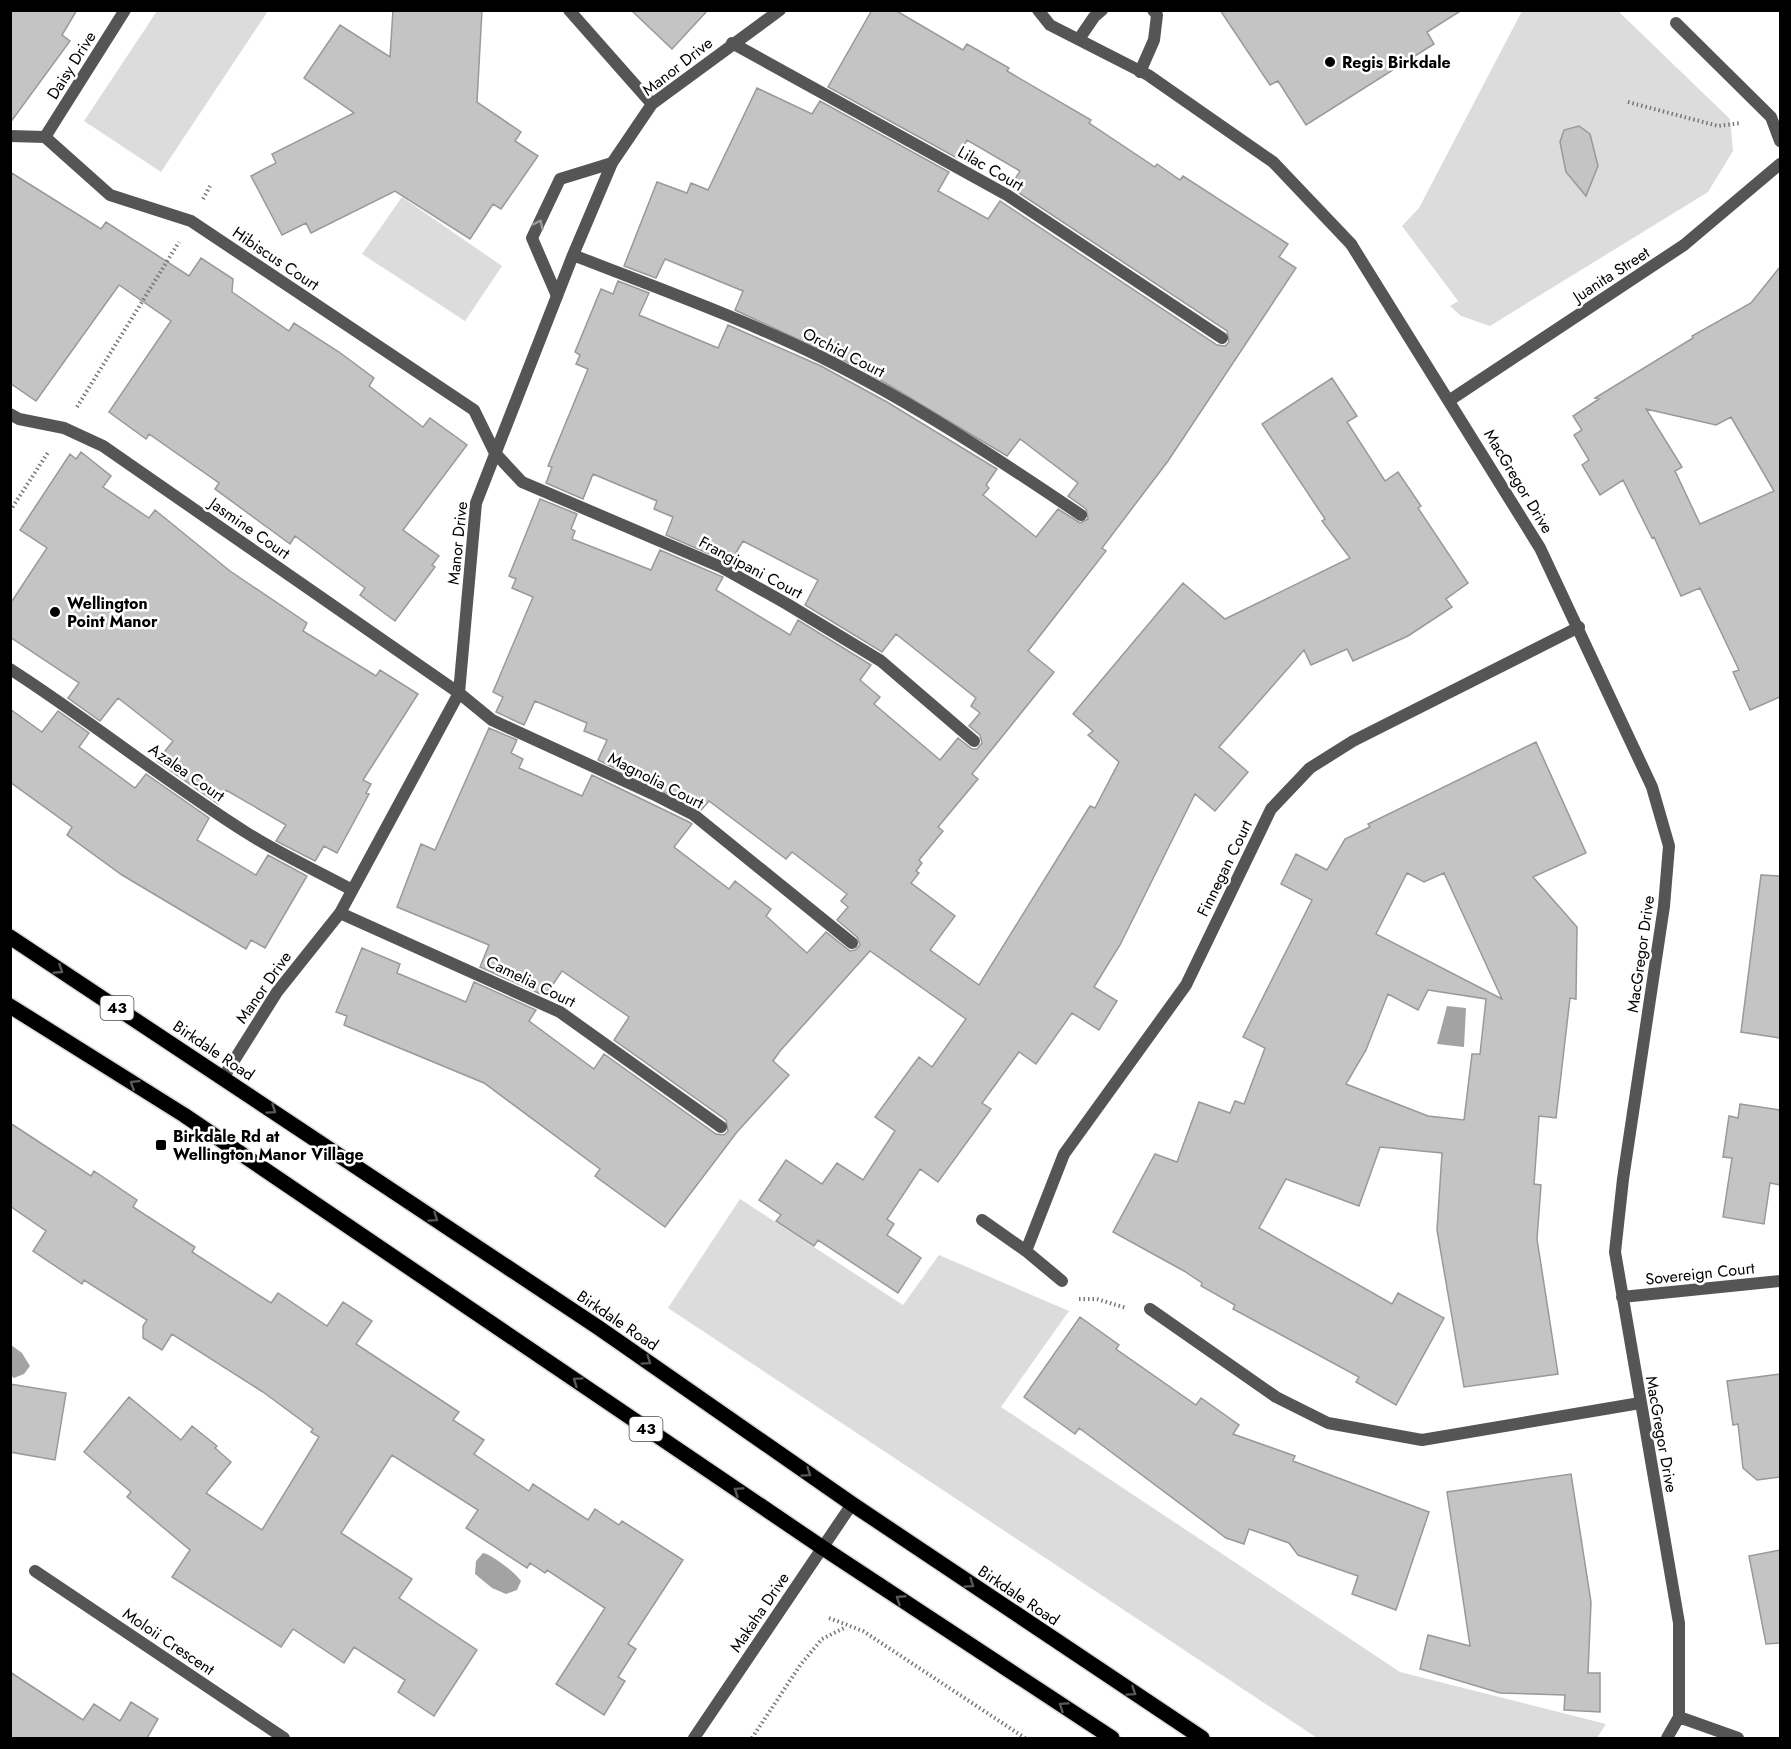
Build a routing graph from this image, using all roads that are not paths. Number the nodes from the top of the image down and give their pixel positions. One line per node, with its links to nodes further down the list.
1 (125, 10): 13 (street, Daisy Drive)
2 (569, 10): 11 (street)
3 (780, 10): 9 (street, Manor Drive)
4 (1038, 10): 8 (street, MacGregor Drive)
5 (1102, 10): 8 (street)
6 (1153, 10): 10 (street)
7 (1676, 23): 14 (street)
8 (1079, 39): 10 (street, MacGregor Drive)
9 (732, 43): 11 (street, Manor Drive); 19 (street, Lilac Court)
10 (1140, 72): 20 (street, MacGregor Drive)
11 (652, 104): 15 (street, Manor Drive)
12 (10, 136): 13 (street)
13 (45, 137): 22 (street, Hibiscus Court)
14 (1780, 141)
15 (612, 163): 17 (street, Manor Drive); 18 (street, one-way to 15)
16 (1780, 164): 20 (street, Juanita Street)
17 (573, 255): 18 (street, Manor Drive); 23 (street, Orchid Court)
18 (558, 296): 22 (street, Manor Drive)
19 (1222, 338)
20 (1450, 400): 24 (street, MacGregor Drive)
21 (10, 414): 26 (street, Jasmine Court)
22 (495, 453): 26 (street, Manor Drive); 27 (street, Frangipani Court)
23 (1081, 515)
24 (1579, 627): 36 (street, Finnegan Court); 39 (street, MacGregor Drive)
25 (10, 669): 28 (street, Azalea Court)
26 (459, 693): 28 (street, Manor Drive); 31 (street, Magnolia Court)
27 (974, 741)
28 (351, 890): 29 (street, Manor Drive)
29 (340, 913): 33 (street, Manor Drive); 34 (street, Camelia Court)
30 (10, 937): 33 (main road, Birkdale Road / 43, one-way to 33)
31 (852, 943)
32 (10, 1006): 43 (main road, 43, one-way to 32)
33 (223, 1078): 42 (main road, Birkdale Road / 43, one-way to 42)
34 (721, 1127)
35 (982, 1220): 36 (street)
36 (1026, 1251): 37 (street)
37 (1062, 1281)
38 (1780, 1281): 39 (street, Sovereign Court)
39 (1622, 1297): 41 (street, MacGregor Drive)
40 (1150, 1309): 41 (street)
41 (1640, 1403): 45 (street, MacGregor Drive)
42 (852, 1504): 43 (street, Makaha Drive); 49 (main road, Birkdale Road / 43, one-way to 49)
43 (822, 1548): 47 (street, Makaha Drive); 48 (main road, 43, one-way to 43)
44 (35, 1571): 46 (street, Moloii Crescent)
45 (1679, 1717): 50 (street, MacGregor Drive); 51 (street)
46 (284, 1738)
47 (694, 1738)
48 (1112, 1738)
49 (1202, 1738)
50 (1667, 1738)
51 (1738, 1738)

